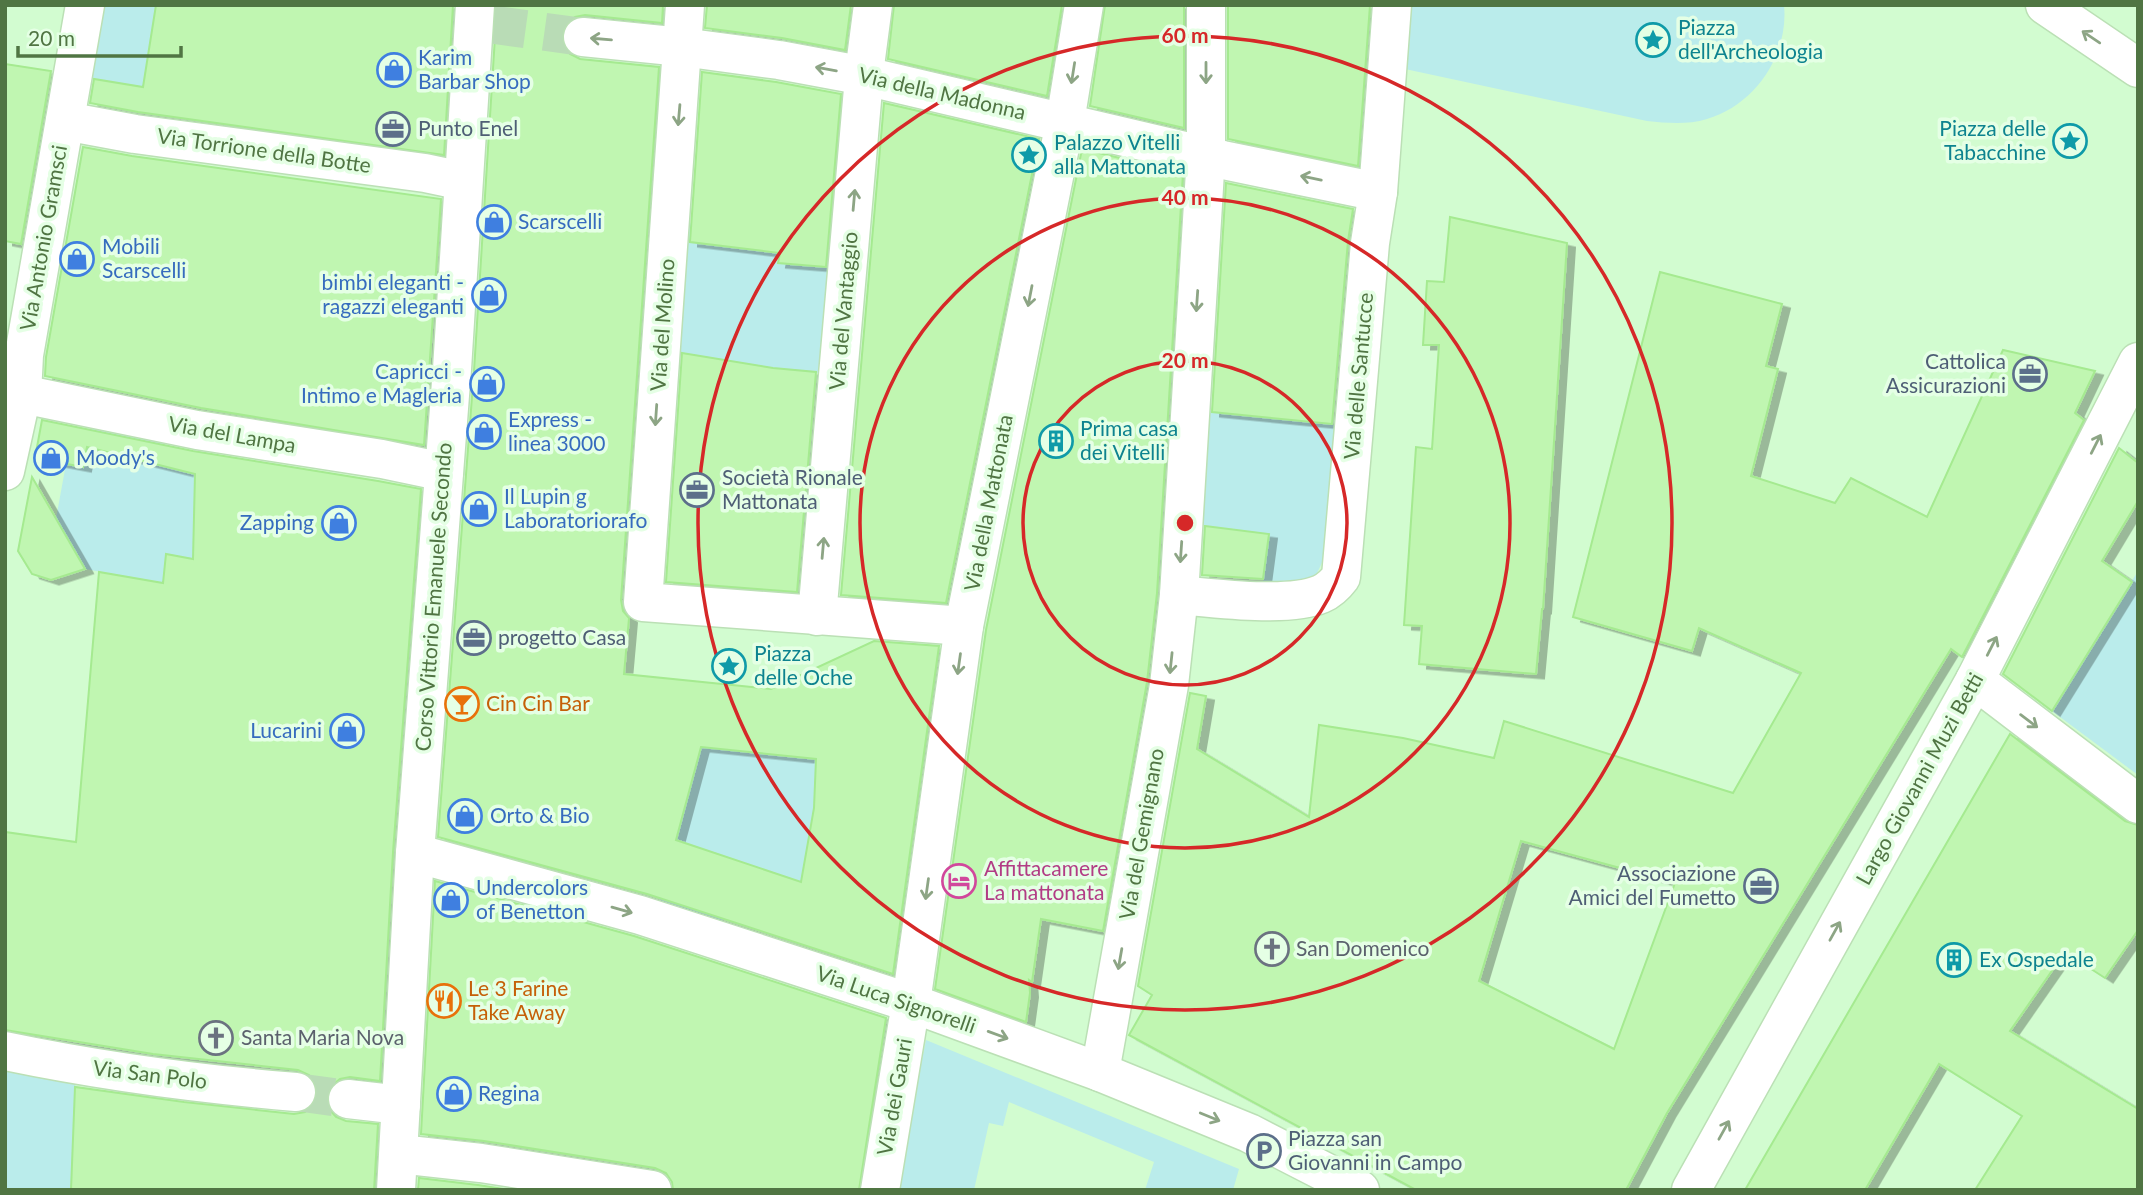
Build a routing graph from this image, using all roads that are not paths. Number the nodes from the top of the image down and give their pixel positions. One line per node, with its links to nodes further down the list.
1 (85, 5): 13 (street, Via Antonio Gramsci)
2 (685, 5): 10 (street, Via del Molino)
3 (873, 5): 12 (street, Via del Vantaggio)
4 (1084, 5): 14 (street, Via della Mattonata, one-way to 14)
5 (1206, 5): 15 (street, Via del Gemignano, one-way to 15)
6 (1392, 5): 17 (street, Via delle Santucce)
7 (2045, 5): 11 (street, one-way to 7)
8 (479, 17): 16 (street, Corso Vittorio Emanuele Secondo)
9 (583, 37): 10 (street, Via della Madonna, one-way to 9)
10 (682, 47): 12 (street, Via della Madonna, one-way to 10); 24 (street, Via del Molino, one-way to 24)
11 (2138, 68)
12 (865, 76): 14 (street, Via della Madonna); 24 (street, Via del Vantaggio, one-way to 12)
13 (65, 121): 16 (street, Via Torrione della Botte); 18 (street, Via Antonio Gramsci)
14 (1065, 122): 15 (street, Via della Madonna); 25 (street, Via della Mattonata, one-way to 25)
15 (1206, 155): 17 (street, Via della Madonna, one-way to 15); 23 (street, Via del Gemignano, one-way to 23)
16 (463, 181): 22 (street, Corso Vittorio Emanuele Secondo)
17 (1389, 185): 23 (street, Via delle Santucce)
18 (15, 353): 20 (street, Via Antonio Gramsci)
19 (2138, 362): 26 (street, Largo Giovanni Muzi Betti, one-way to 19)
20 (22, 394): 21 (street, Via Antonio Gramsci); 22 (street, Via del Lampa)
21 (5, 471)
22 (444, 472): 28 (street, Corso Vittorio Emanuele Secondo)
23 (1179, 595): 31 (street, Via del Gemignano, one-way to 31)
24 (834, 617): 25 (street)
25 (964, 626): 29 (street, Via della Mattonata, one-way to 29)
26 (1975, 680): 27 (street, one-way to 27); 39 (street, Largo Giovanni Muzi Betti, one-way to 26)
27 (2138, 804)
28 (415, 853): 29 (street, Via Luca Signorelli, one-way to 29); 34 (street, Corso Vittorio Emanuele Secondo)
29 (911, 1003): 31 (street, Via Luca Signorelli, one-way to 31); 37 (street, Via dei Gauri)
30 (5, 1051): 32 (street, Via San Polo)
31 (1100, 1072): 38 (street, Via Luca Signorelli, one-way to 38)
32 (296, 1092)
33 (348, 1099): 34 (street)
34 (401, 1105): 35 (street, Corso Vittorio Emanuele Secondo)
35 (397, 1172): 36 (street)
36 (652, 1190)
37 (880, 1190)
38 (1360, 1190)
39 (1691, 1190)

